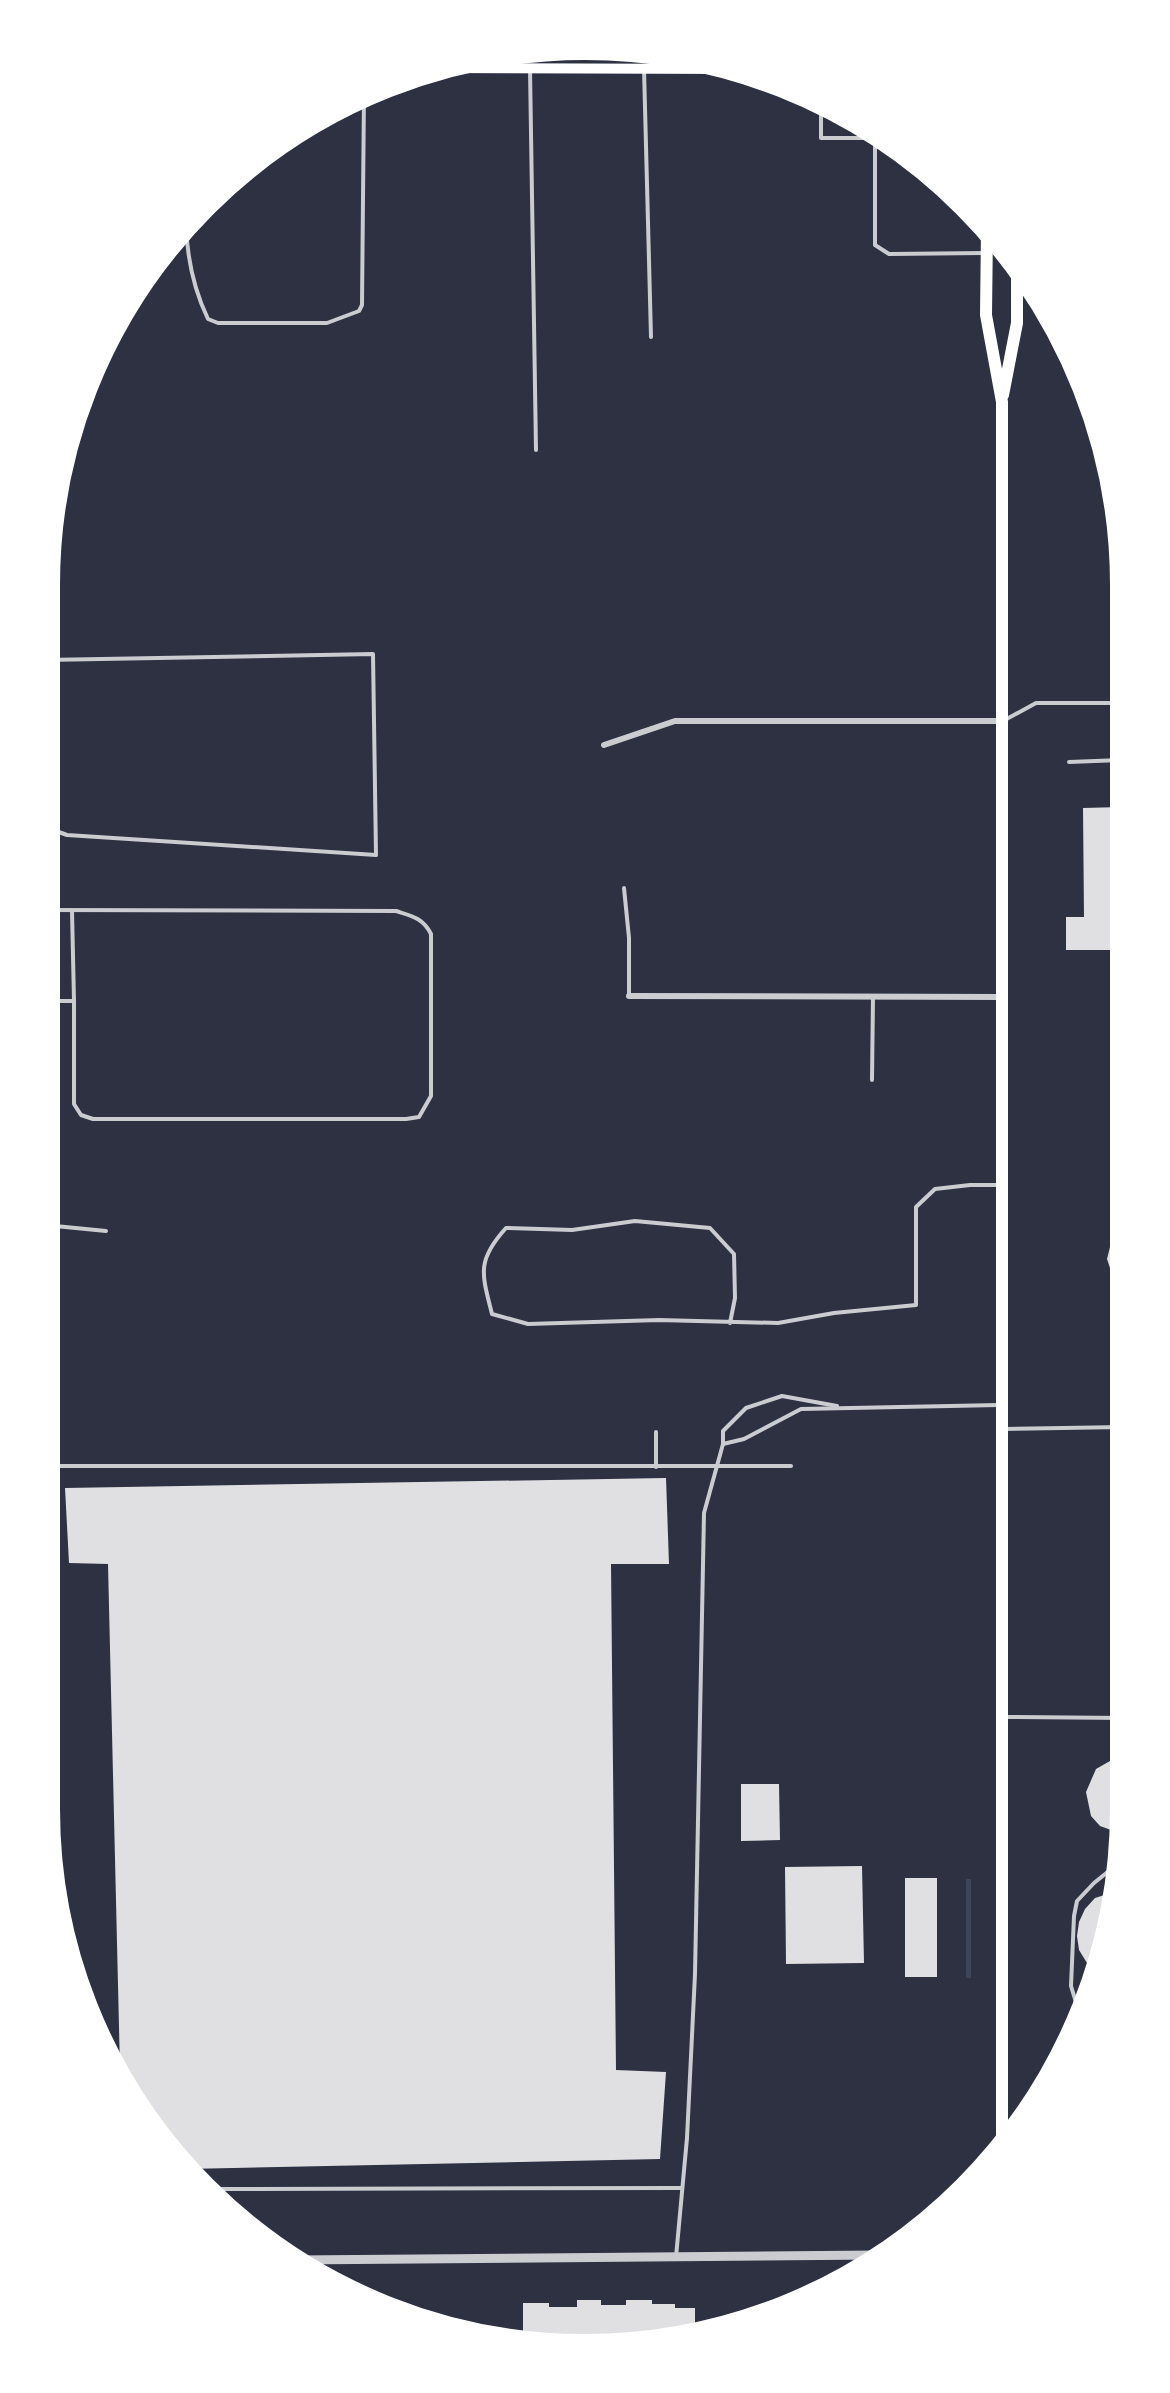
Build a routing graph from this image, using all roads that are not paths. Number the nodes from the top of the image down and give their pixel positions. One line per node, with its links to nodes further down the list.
1 (469, 69): 2 (main road)
2 (530, 69): 3 (main road); 15 (lane)
3 (644, 69): 4 (main road); 13 (lane)
4 (701, 69)
5 (364, 104): 9 (lane)
6 (821, 111): 7 (lane)
7 (868, 138)
8 (875, 142): 11 (lane)
9 (186, 237)
10 (987, 240): 11 (main road)
11 (986, 254): 14 (main road)
12 (1019, 282): 14 (main road)
13 (651, 337)
14 (1002, 402): 18 (main road)
15 (536, 450)
16 (56, 660): 22 (lane)
17 (1114, 703): 18 (lane)
18 (1003, 721): 19 (street); 28 (main road)
19 (604, 745)
20 (1114, 760): 21 (lane)
21 (1069, 762)
22 (56, 831)
23 (624, 888): 26 (lane)
24 (56, 910): 25 (lane)
25 (72, 911): 30 (lane); 30 (lane)
26 (629, 996): 27 (street)
27 (873, 997): 28 (street); 31 (lane)
28 (1004, 997): 32 (main road)
29 (56, 1001): 30 (lane)
30 (74, 1001)
31 (872, 1080)
32 (1002, 1185): 35 (lane); 36 (main road)
33 (56, 1226): 34 (lane)
34 (106, 1231)
35 (730, 1323): 35 (lane)
36 (1000, 1405): 37 (lane); 39 (main road)
37 (837, 1406): 41 (lane); 41 (lane)
38 (1114, 1427): 39 (lane)
39 (1000, 1429): 46 (main road)
40 (656, 1432): 44 (lane)
41 (723, 1444): 45 (lane)
42 (56, 1466): 44 (lane)
43 (791, 1466): 45 (lane)
44 (656, 1467): 45 (lane)
45 (715, 1467): 51 (lane)
46 (1002, 1717): 47 (lane); 50 (main road)
47 (1114, 1718)
48 (1111, 1870): 49 (lane)
49 (1077, 2004)
50 (1002, 2134)
51 (682, 2188): 52 (lane); 54 (lane)
52 (219, 2190)
53 (868, 2255): 54 (street)
54 (676, 2258): 55 (street)
55 (309, 2260)

